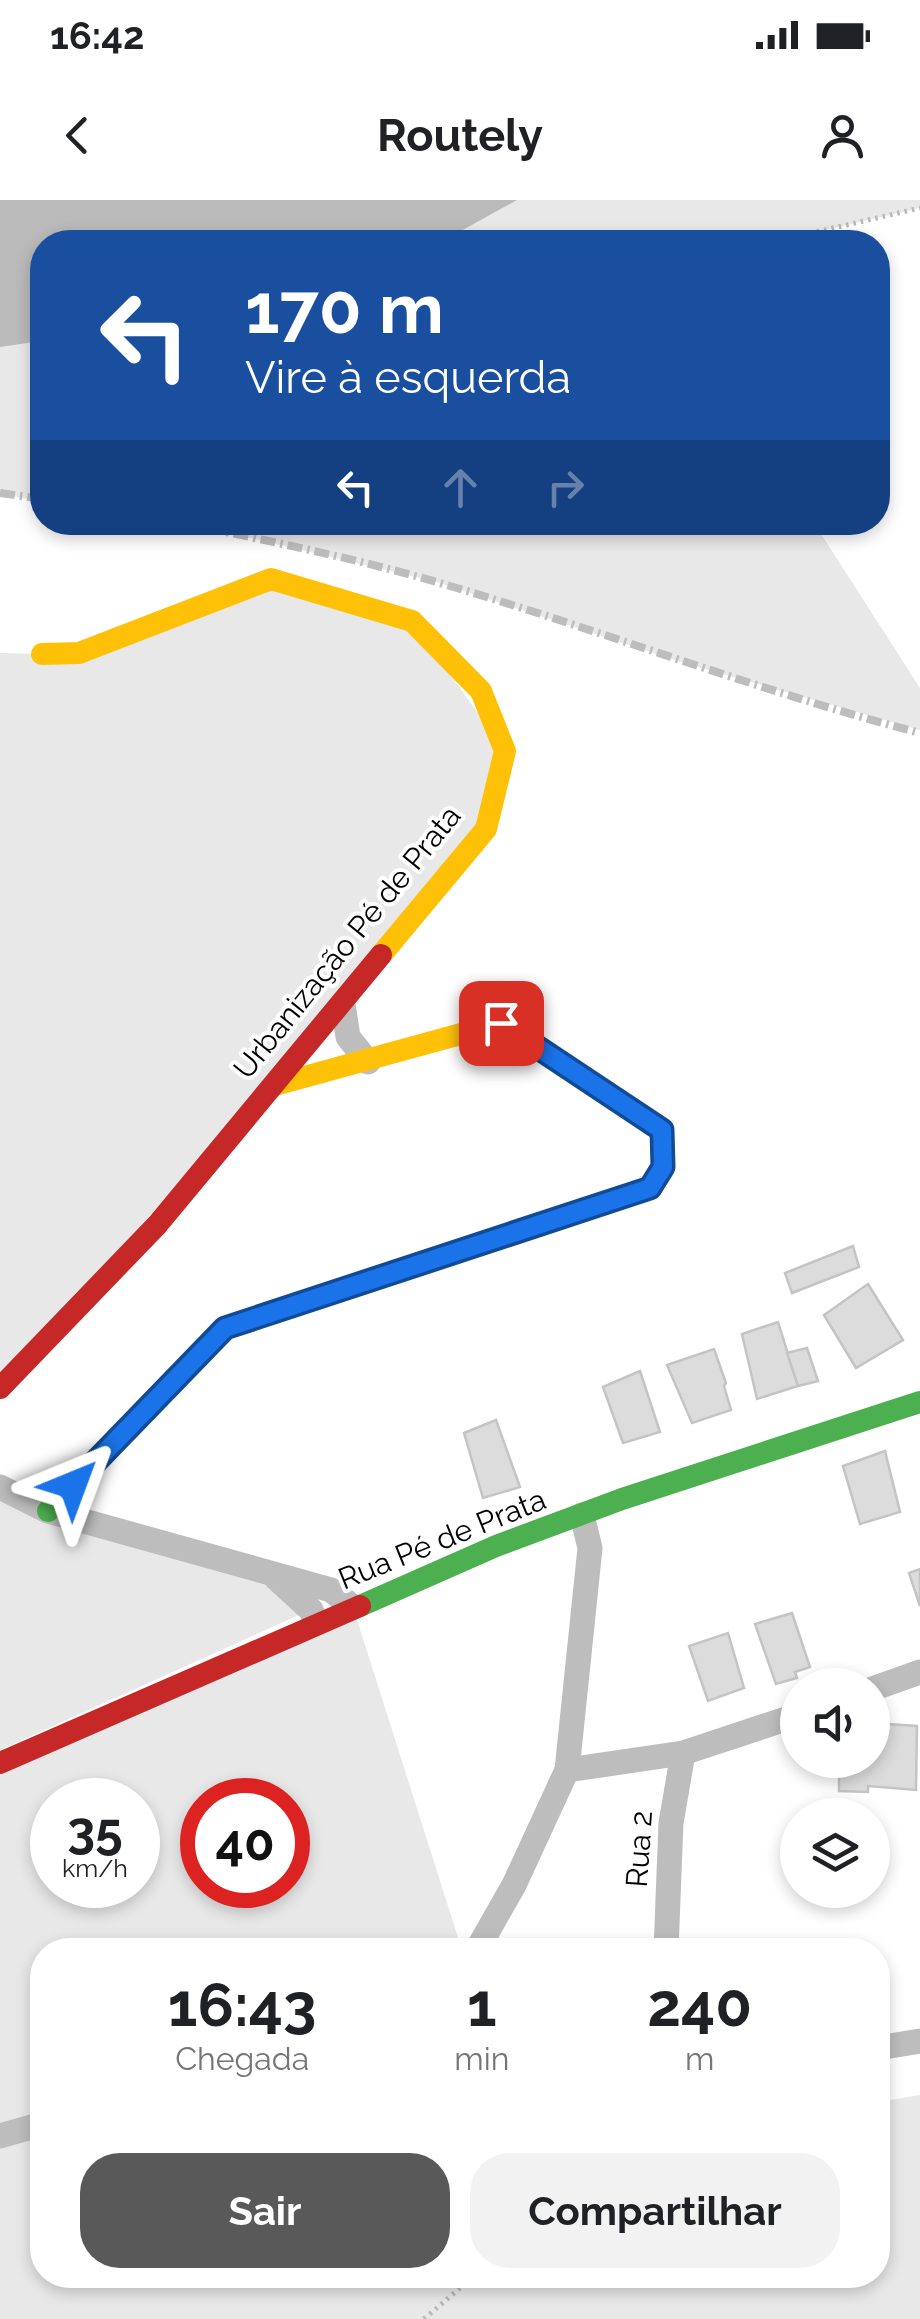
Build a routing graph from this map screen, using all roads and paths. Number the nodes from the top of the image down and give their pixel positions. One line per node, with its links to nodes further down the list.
1 (920, 208): 2 (path)
2 (826, 230)
3 (42, 654): 4 (street, Urbanização Pé de Prata)
4 (343, 1004): 5 (street); 6 (street, Urbanização Pé de Prata)
5 (368, 1062): 6 (street); 10 (street)
6 (275, 1085): 7 (street, Urbanização Pé de Prata)
7 (0, 1388)
8 (920, 1402): 11 (street, Rua Pé de Prata)
9 (0, 1487): 10 (street)
10 (48, 1511): 12 (street)
11 (582, 1515): 13 (street, Rua Pé de Prata); 20 (street)
12 (272, 1574): 13 (street); 14 (street)
13 (353, 1606): 14 (street, Rua Pé de Prata)
14 (316, 1623): 19 (street, Rua Pé de Prata)
15 (920, 1672): 16 (street)
16 (890, 1683)
17 (780, 1721): 18 (street)
18 (683, 1752): 20 (street); 22 (street, Rua 2)
19 (0, 1763)
20 (567, 1770): 21 (street)
21 (484, 1938)
22 (666, 1938)
23 (920, 2040): 24 (street)
24 (890, 2046)
25 (30, 2127): 26 (street)
26 (0, 2136)
27 (460, 2288): 28 (path)
28 (424, 2319)

